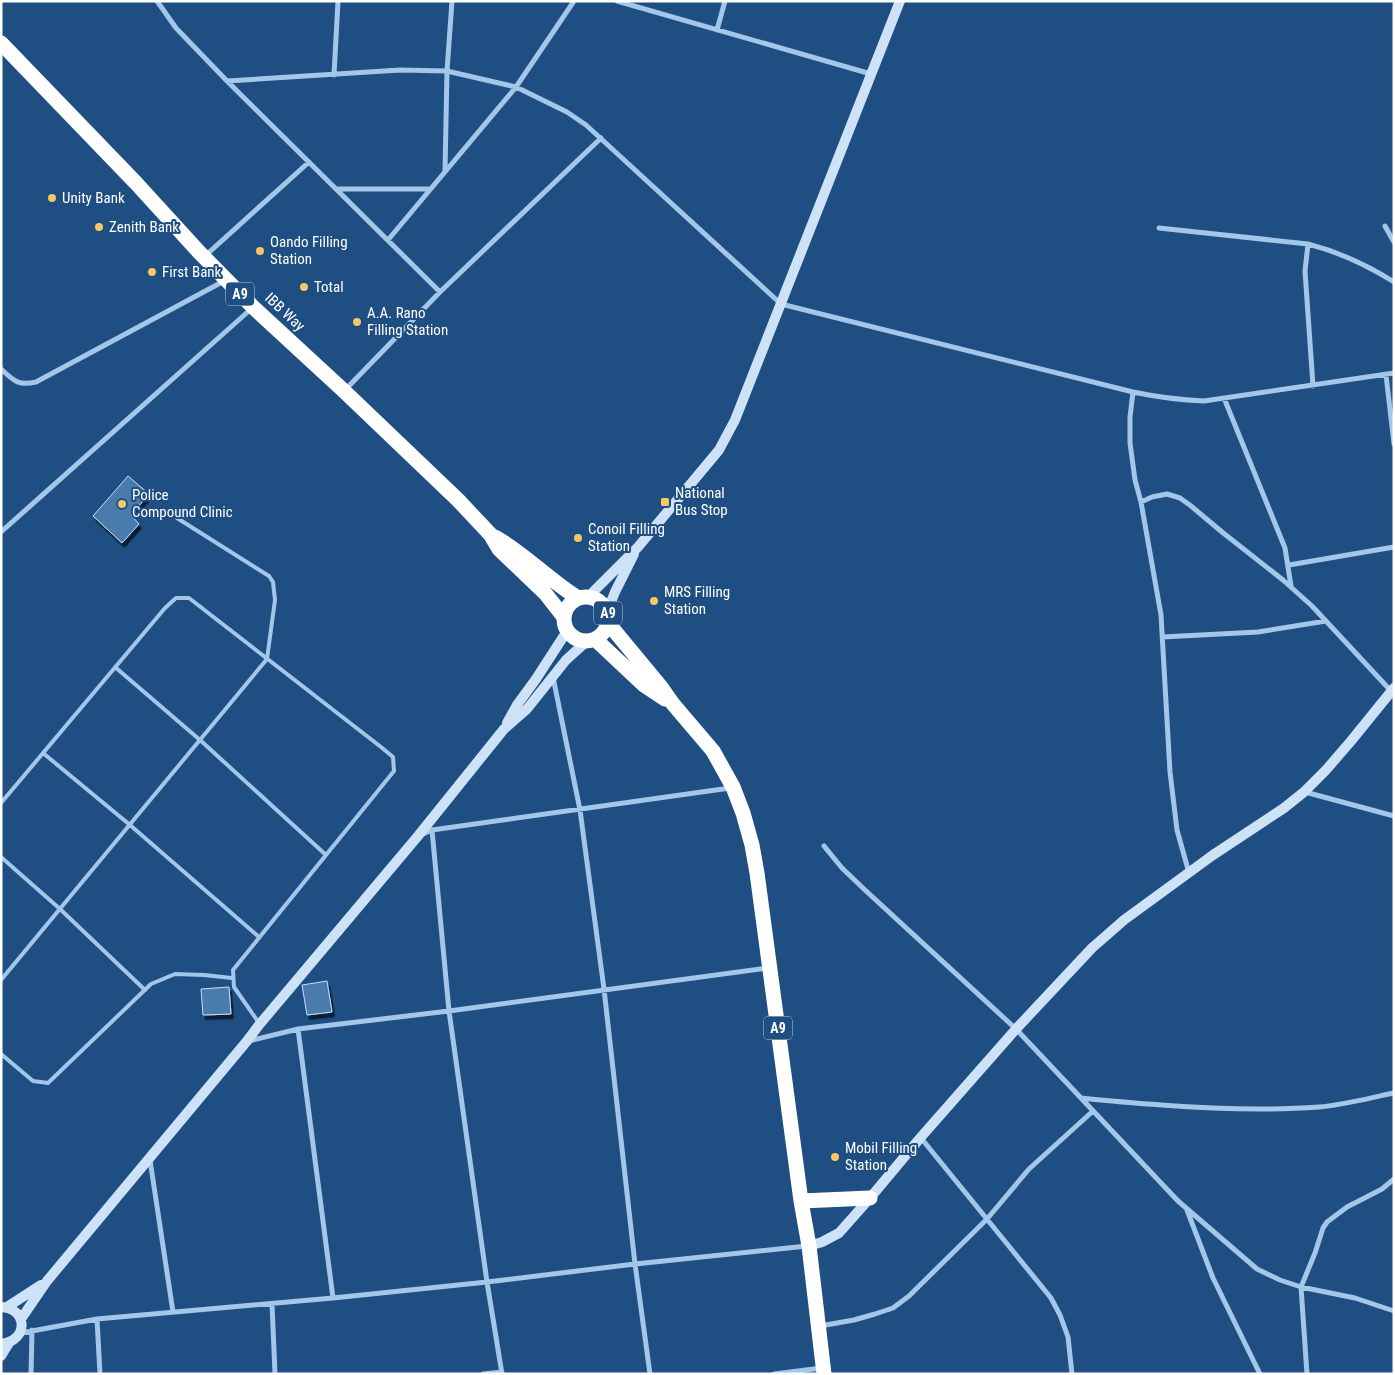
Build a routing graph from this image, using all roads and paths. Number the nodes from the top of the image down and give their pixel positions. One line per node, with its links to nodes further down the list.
1 (157, 1): 13 (street)
2 (338, 1): 12 (street)
3 (452, 1): 10 (street)
4 (574, 1): 14 (street)
5 (617, 1): 8 (street)
6 (725, 1): 8 (street)
7 (900, 1): 11 (street)
8 (717, 30): 11 (street)
9 (1, 43): 25 (highway, IBB Way / A9)
10 (447, 71): 12 (street); 14 (street); 17 (street)
11 (871, 74): 29 (street)
12 (334, 75): 13 (street)
13 (227, 81): 16 (street)
14 (516, 87): 15 (street); 17 (street)
15 (601, 138): 28 (street); 29 (street)
16 (309, 162): 18 (street); 25 (street)
17 (445, 172): 19 (street)
18 (337, 189): 19 (street); 22 (street)
19 (430, 189): 22 (street)
20 (1385, 226): 23 (street)
21 (1160, 228): 24 (street)
22 (388, 240): 28 (street)
23 (1394, 242)
24 (1308, 244): 27 (street); 34 (street)
25 (204, 257): 26 (highway, IBB Way / A9)
26 (227, 280): 30 (highway, IBB Way / A9); 31 (street)
27 (1394, 282)
28 (440, 292): 35 (street)
29 (781, 304): 36 (street); 43 (street)
30 (253, 307): 35 (highway, IBB Way / A9); 41 (street)
31 (1, 369)
32 (1394, 374): 33 (street)
33 (1386, 375): 34 (street); 38 (street)
34 (1313, 386): 37 (street)
35 (344, 391): 42 (highway, IBB Way / A9)
36 (1133, 392): 37 (street); 39 (street)
37 (1224, 398): 45 (street)
38 (1394, 444)
39 (1141, 502): 46 (street); 51 (street)
40 (177, 518): 53 (lane)
41 (1, 532)
42 (490, 534): 47 (highway, A9); 50 (highway, A9)
43 (638, 547): 47 (street); 48 (street)
44 (1394, 548): 45 (street)
45 (1289, 565): 46 (street)
46 (1291, 587): 49 (street)
47 (583, 597): 48 (highway, A9); 50 (highway, A9)
48 (608, 618): 52 (highway, A9); 57 (highway, A9)
49 (1326, 621): 51 (street); 56 (street)
50 (565, 624): 52 (highway, A9); 58 (street)
51 (1162, 637): 72 (street)
52 (591, 640): 55 (street); 57 (highway, A9)
53 (268, 659): 54 (lane); 59 (lane); 70 (lane)
54 (115, 667): 59 (lane); 60 (lane)
55 (553, 676): 58 (street); 64 (street)
56 (1393, 690): 62 (street)
57 (673, 704): 61 (highway, A9)
58 (504, 729): 68 (street)
59 (200, 740): 66 (lane); 70 (lane)
60 (43, 753): 63 (lane); 66 (lane)
61 (733, 787): 64 (street); 75 (highway, A9)
62 (1304, 792): 65 (street); 72 (street)
63 (1, 803)
64 (580, 810): 67 (street); 78 (street)
65 (1394, 816)
66 (130, 825): 73 (lane); 74 (lane)
67 (432, 830): 68 (street); 80 (street)
68 (418, 836): 81 (street)
69 (824, 846): 83 (street)
70 (326, 855): 74 (lane)
71 (1, 857): 73 (lane)
72 (1189, 873): 83 (street)
73 (60, 910): 77 (lane); 79 (lane)
74 (259, 937): 76 (lane)
75 (770, 967): 78 (street); 93 (highway, A9)
76 (232, 978): 79 (lane); 81 (lane)
77 (1, 980)
78 (604, 989): 80 (street); 97 (street)
79 (145, 990): 85 (lane)
80 (449, 1011): 82 (street); 99 (street)
81 (259, 1024): 84 (street)
82 (298, 1029): 84 (street); 101 (street)
83 (1016, 1029): 87 (street); 89 (street)
84 (247, 1041): 90 (street)
85 (1, 1054)
86 (1394, 1093): 87 (street)
87 (1081, 1098): 88 (street)
88 (1093, 1111): 94 (street); 95 (street)
89 (921, 1137): 92 (street); 95 (street)
90 (149, 1157): 98 (street); 105 (street)
91 (1394, 1179): 100 (street)
92 (870, 1198): 93 (highway); 96 (street)
93 (800, 1201): 96 (highway, A9)
94 (1186, 1208): 100 (street); 122 (street)
95 (987, 1219): 108 (street); 121 (street)
96 (808, 1246): 97 (street); 108 (highway, A9)
97 (635, 1264): 99 (street); 119 (street)
98 (46, 1281): 103 (street); 106 (street)
99 (486, 1282): 101 (street); 114 (street)
100 (1301, 1287): 104 (street); 123 (street)
101 (333, 1298): 102 (street)
102 (272, 1304): 105 (street); 117 (street)
103 (4, 1307): 106 (street)
104 (1394, 1311)
105 (173, 1312): 107 (street)
106 (21, 1319): 110 (street)
107 (97, 1319): 109 (street); 116 (street)
108 (818, 1326): 113 (highway, A9)
109 (32, 1330): 110 (street); 115 (street)
110 (20, 1333): 111 (street)
111 (5, 1344): 112 (street)
112 (1, 1356)
113 (823, 1371): 120 (street)
114 (502, 1373): 118 (street)
115 (31, 1374)
116 (100, 1374)
117 (275, 1374)
118 (484, 1374)
119 (650, 1374)
120 (774, 1374)
121 (1072, 1374)
122 (1260, 1374)
123 (1307, 1374)

